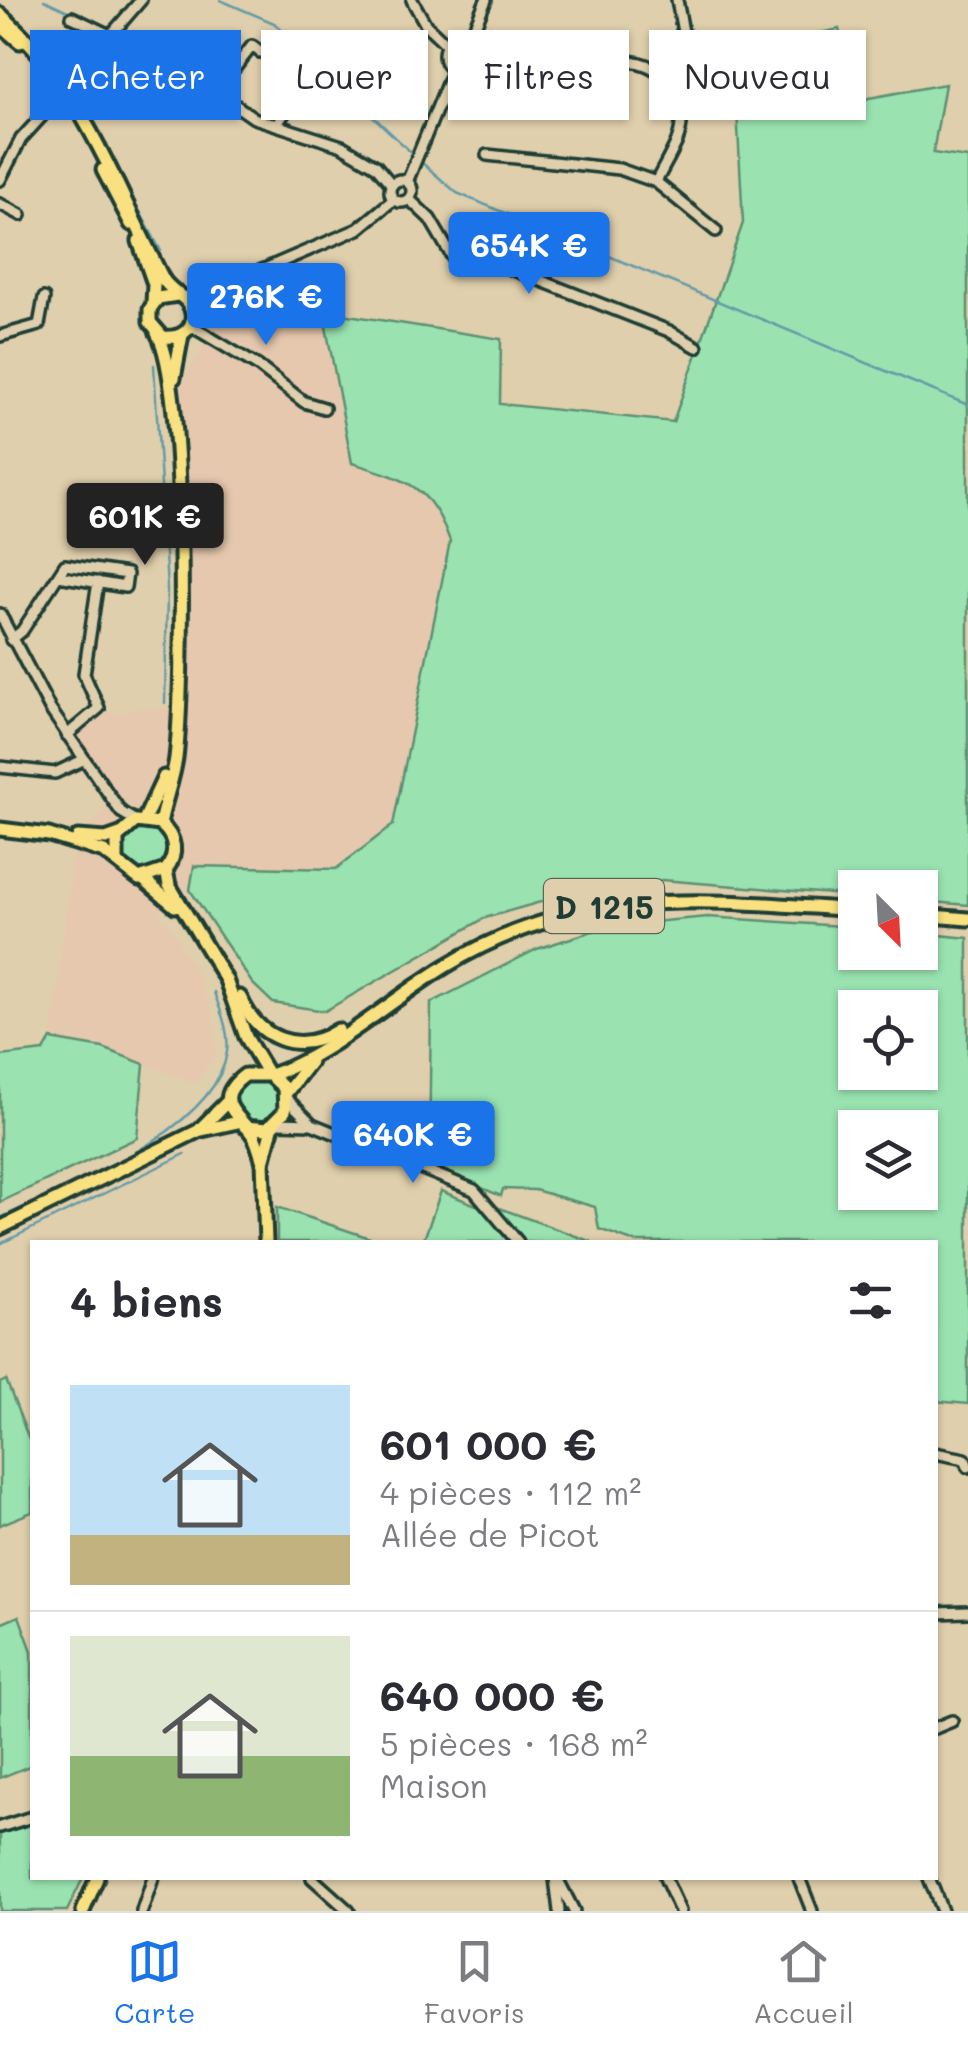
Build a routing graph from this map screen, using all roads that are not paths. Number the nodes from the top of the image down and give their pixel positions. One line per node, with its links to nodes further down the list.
1 (141, 0): 9 (street)
2 (412, 0): 13 (street)
3 (486, 0): 10 (street)
4 (677, 0): 11 (street)
5 (0, 14): 12 (main road)
6 (72, 17): 8 (street)
7 (0, 25): 37 (main road)
8 (102, 30)
9 (117, 30)
10 (473, 30)
11 (682, 30)
12 (30, 43)
13 (447, 46): 16 (street)
14 (260, 52): 15 (street)
15 (241, 60)
16 (448, 63)
17 (448, 82): 26 (street)
18 (241, 109): 23 (street)
19 (38, 120): 25 (street)
20 (84, 120): 34 (main road)
21 (280, 120): 23 (street)
22 (681, 120): 27 (street)
23 (277, 124): 28 (street)
24 (487, 155): 27 (street)
25 (0, 180)
26 (407, 182): 28 (street); 29 (street)
27 (656, 182): 33 (street)
28 (392, 184): 30 (street)
29 (409, 199): 30 (street); 41 (street)
30 (393, 200): 35 (street)
31 (0, 204): 32 (street)
32 (21, 215)
33 (716, 231)
34 (179, 296): 35 (street); 37 (main road); 38 (main road)
35 (199, 297): 38 (street)
36 (44, 298): 40 (street)
37 (154, 303): 39 (main road)
38 (188, 326): 39 (main road); 42 (main road); 43 (street)
39 (157, 333): 42 (main road)
40 (0, 336)
41 (698, 348)
42 (172, 402): 48 (main road)
43 (324, 408)
44 (58, 576): 45 (street); 45 (street); 47 (street)
45 (98, 582): 49 (street)
46 (0, 614): 47 (street)
47 (11, 640): 49 (street)
48 (179, 709): 53 (main road); 54 (main road)
49 (67, 735): 50 (street)
50 (83, 760): 51 (street); 52 (street)
51 (0, 767)
52 (121, 812): 53 (street); 56 (street)
53 (140, 821): 54 (main road); 56 (main road)
54 (160, 824): 59 (main road)
55 (0, 830): 57 (main road)
56 (121, 832): 57 (main road); 58 (main road)
57 (49, 835): 58 (main road)
58 (117, 862): 60 (main road)
59 (166, 870): 60 (main road); 64 (main road)
60 (144, 880): 64 (main road)
61 (838, 909): 66 (main road, D 1215)
62 (938, 916): 63 (main road)
63 (968, 919)
64 (192, 923): 65 (main road)
65 (208, 946): 66 (main road); 67 (main road)
66 (377, 1010): 68 (main road, D 1215)
67 (246, 1038): 69 (main road); 70 (main road)
68 (316, 1055): 69 (main road, D 1215); 71 (main road, D 1215)
69 (269, 1074): 70 (main road); 71 (main road)
70 (239, 1080): 72 (main road)
71 (286, 1096): 73 (main road); 74 (street)
72 (229, 1100): 75 (main road); 76 (main road)
73 (275, 1124): 74 (street); 75 (main road); 77 (main road)
74 (312, 1124): 80 (street)
75 (242, 1125): 76 (main road); 77 (main road)
76 (198, 1131): 78 (main road)
77 (263, 1162): 79 (main road)
78 (0, 1228)
79 (266, 1240)
80 (516, 1240)
81 (938, 1454): 82 (street)
82 (967, 1461)
83 (968, 1612): 84 (street)
84 (938, 1613)
85 (952, 1721): 86 (street)
86 (938, 1727)
87 (30, 1819): 88 (street)
88 (0, 1827)
89 (97, 1880): 97 (main road)
90 (152, 1880): 98 (street)
91 (314, 1880): 99 (street)
92 (556, 1880): 100 (street)
93 (557, 1880): 101 (street)
94 (668, 1880): 102 (street)
95 (801, 1880): 103 (street)
96 (930, 1880): 104 (street)
97 (83, 1911)
98 (142, 1911)
99 (348, 1911)
100 (559, 1911)
101 (574, 1911)
102 (680, 1911)
103 (812, 1911)
104 (942, 1911)

